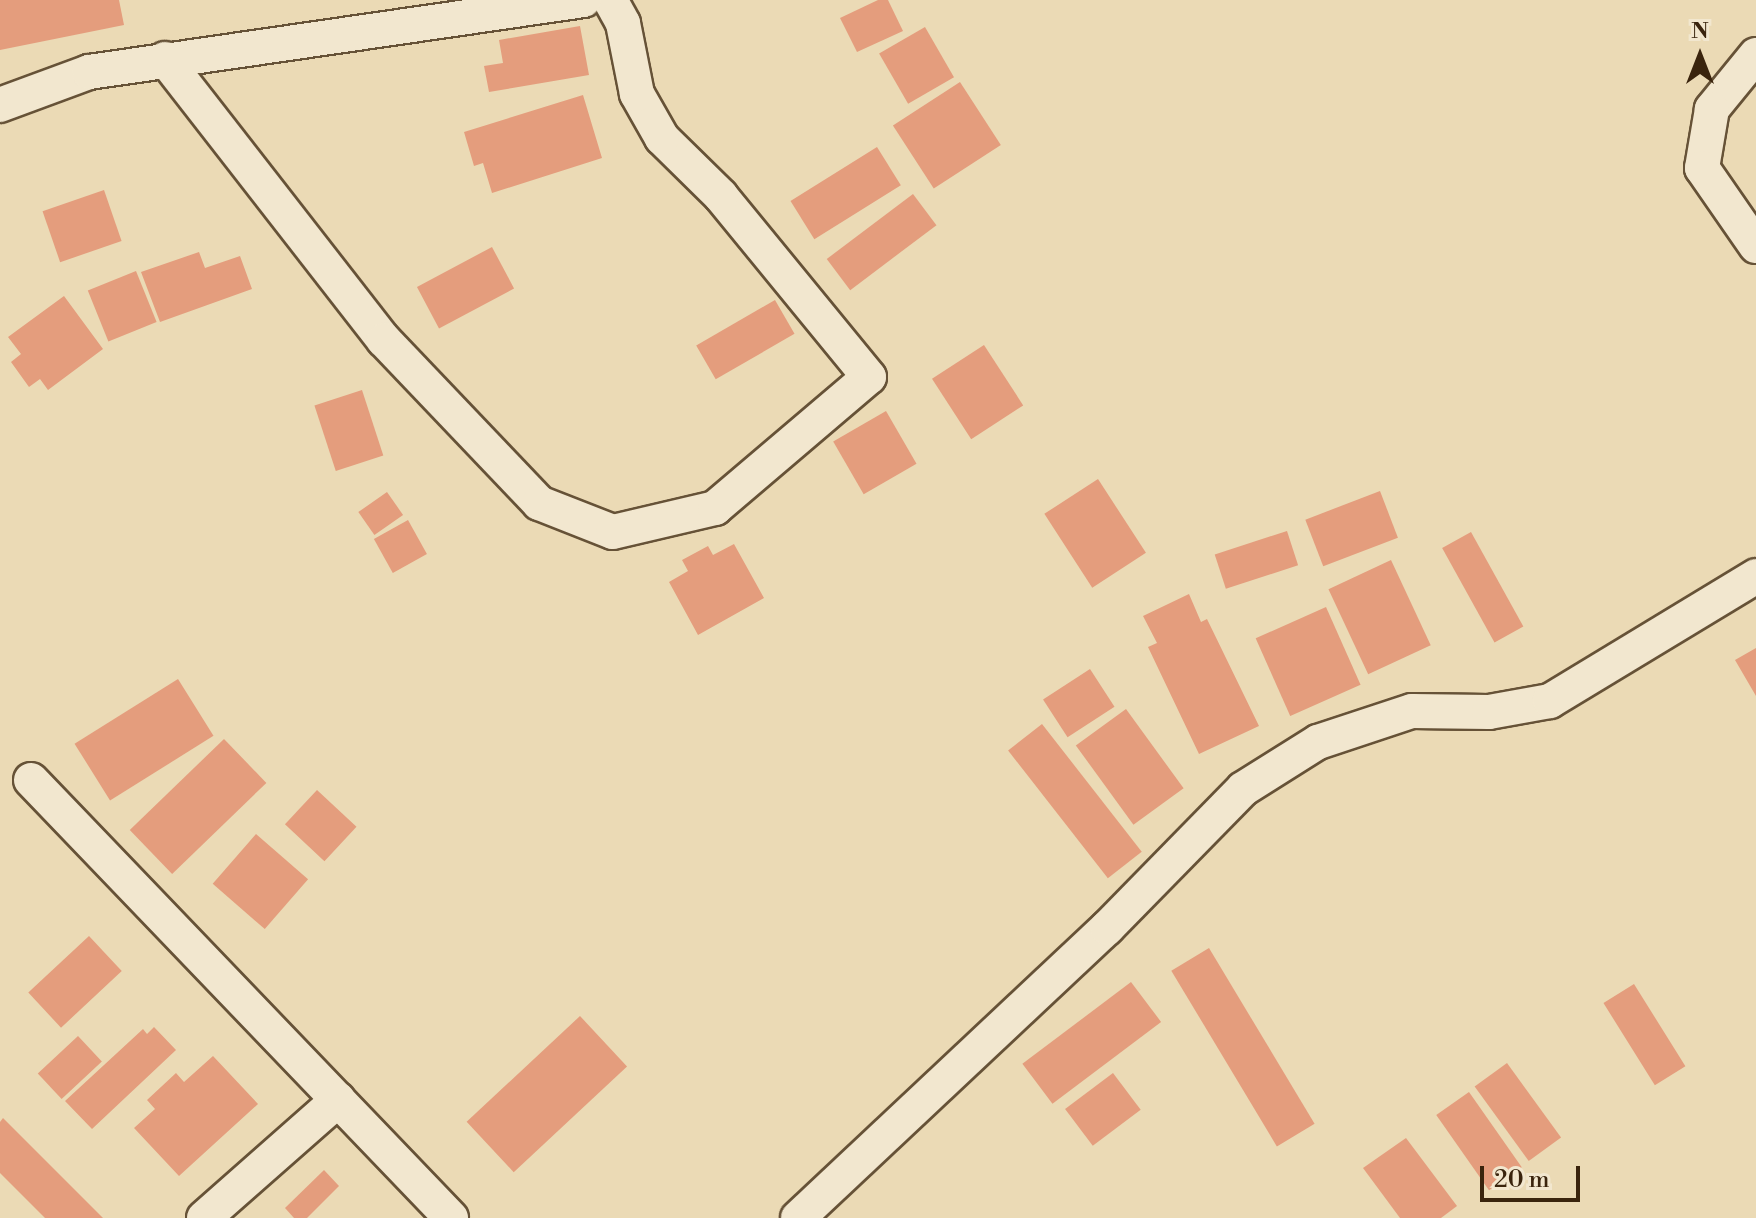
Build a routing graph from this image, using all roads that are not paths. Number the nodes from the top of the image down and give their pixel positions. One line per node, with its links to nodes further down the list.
1 (584, 0): 4 (street)
2 (610, 0): 4 (street)
3 (1756, 55): 6 (street)
4 (165, 59): 5 (street)
5 (0, 105)
6 (1756, 246)
7 (1756, 576): 12 (street)
8 (31, 780): 9 (street)
9 (338, 1100): 10 (street); 11 (street)
10 (204, 1218)
11 (451, 1218)
12 (798, 1218)

